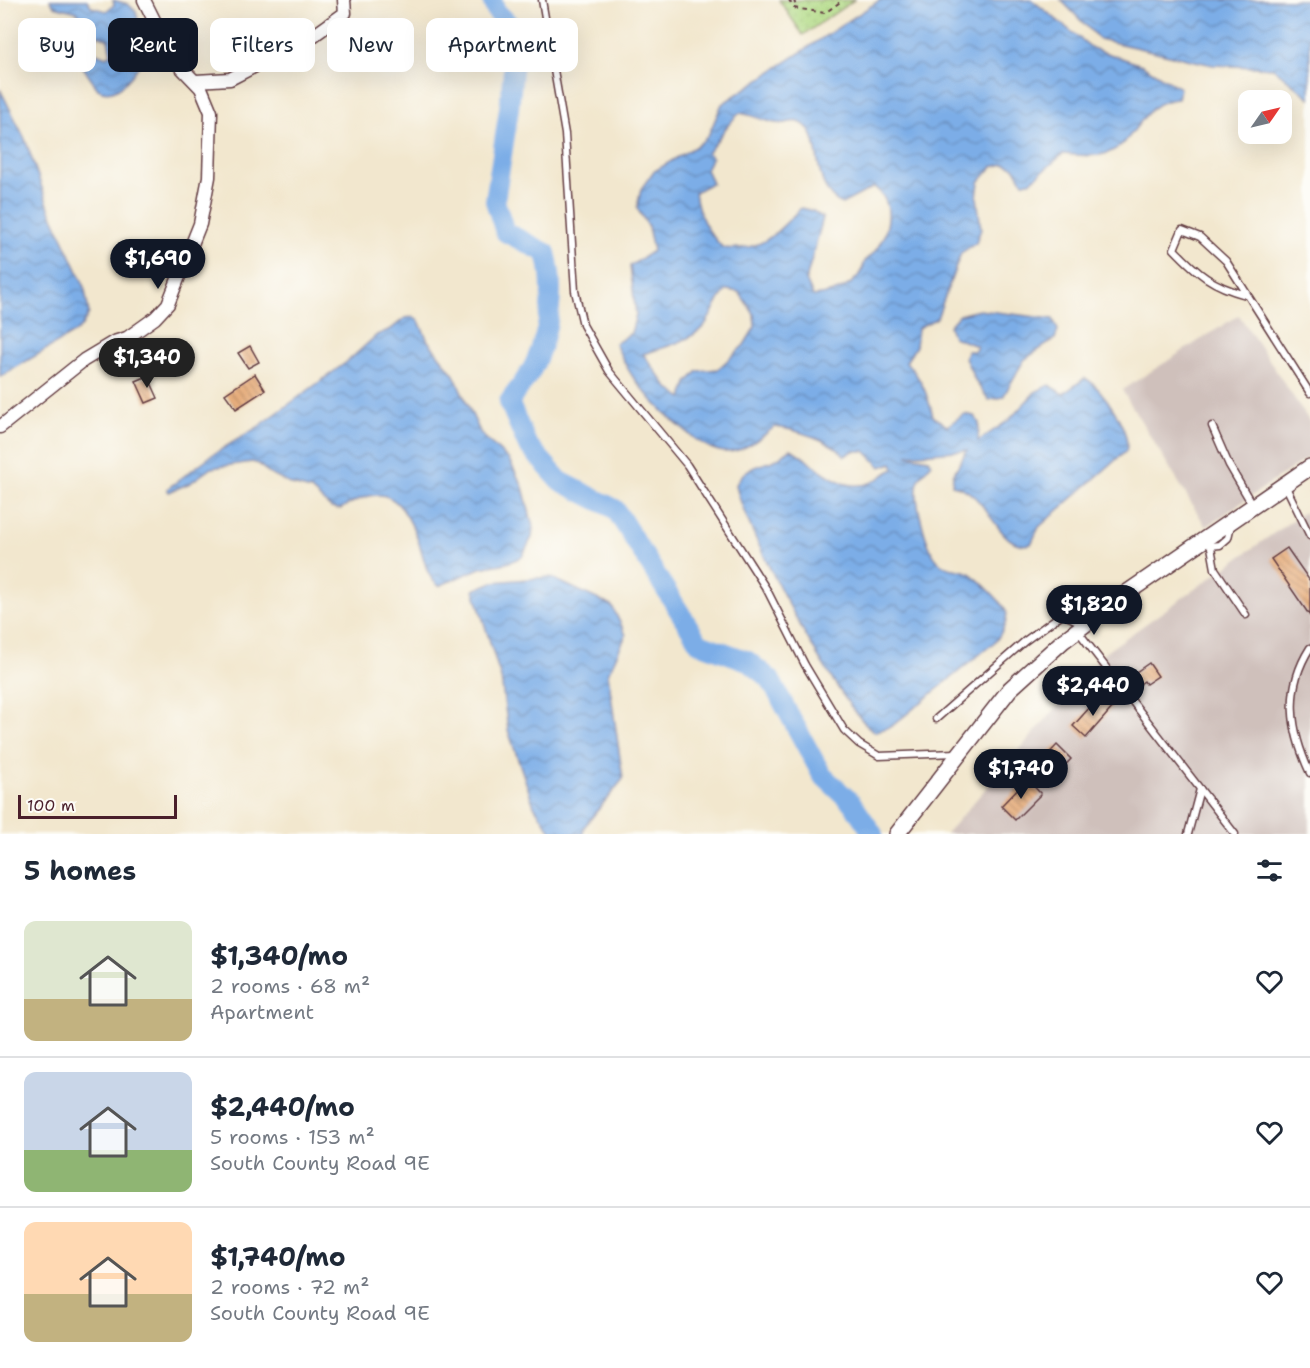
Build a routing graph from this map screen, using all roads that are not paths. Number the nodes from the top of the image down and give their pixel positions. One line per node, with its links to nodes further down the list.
1 (144, 0): 4 (street)
2 (344, 0): 4 (street)
3 (542, 0): 18 (lane)
4 (196, 81): 8 (street)
5 (1246, 295): 5 (lane); 6 (lane)
6 (1310, 393)
7 (1212, 426): 11 (lane)
8 (0, 427)
9 (1310, 467): 10 (street)
10 (1285, 484): 11 (street); 12 (lane)
11 (1253, 506): 13 (street)
12 (1310, 537)
13 (1206, 544): 14 (lane); 15 (street)
14 (1246, 615)
15 (1080, 627): 17 (lane); 18 (street); 20 (lane)
16 (1310, 648): 19 (lane)
17 (936, 719)
18 (958, 753): 21 (street)
19 (1310, 772)
20 (1200, 789): 22 (lane); 23 (lane)
21 (899, 832)
22 (1188, 834)
23 (1235, 834)

